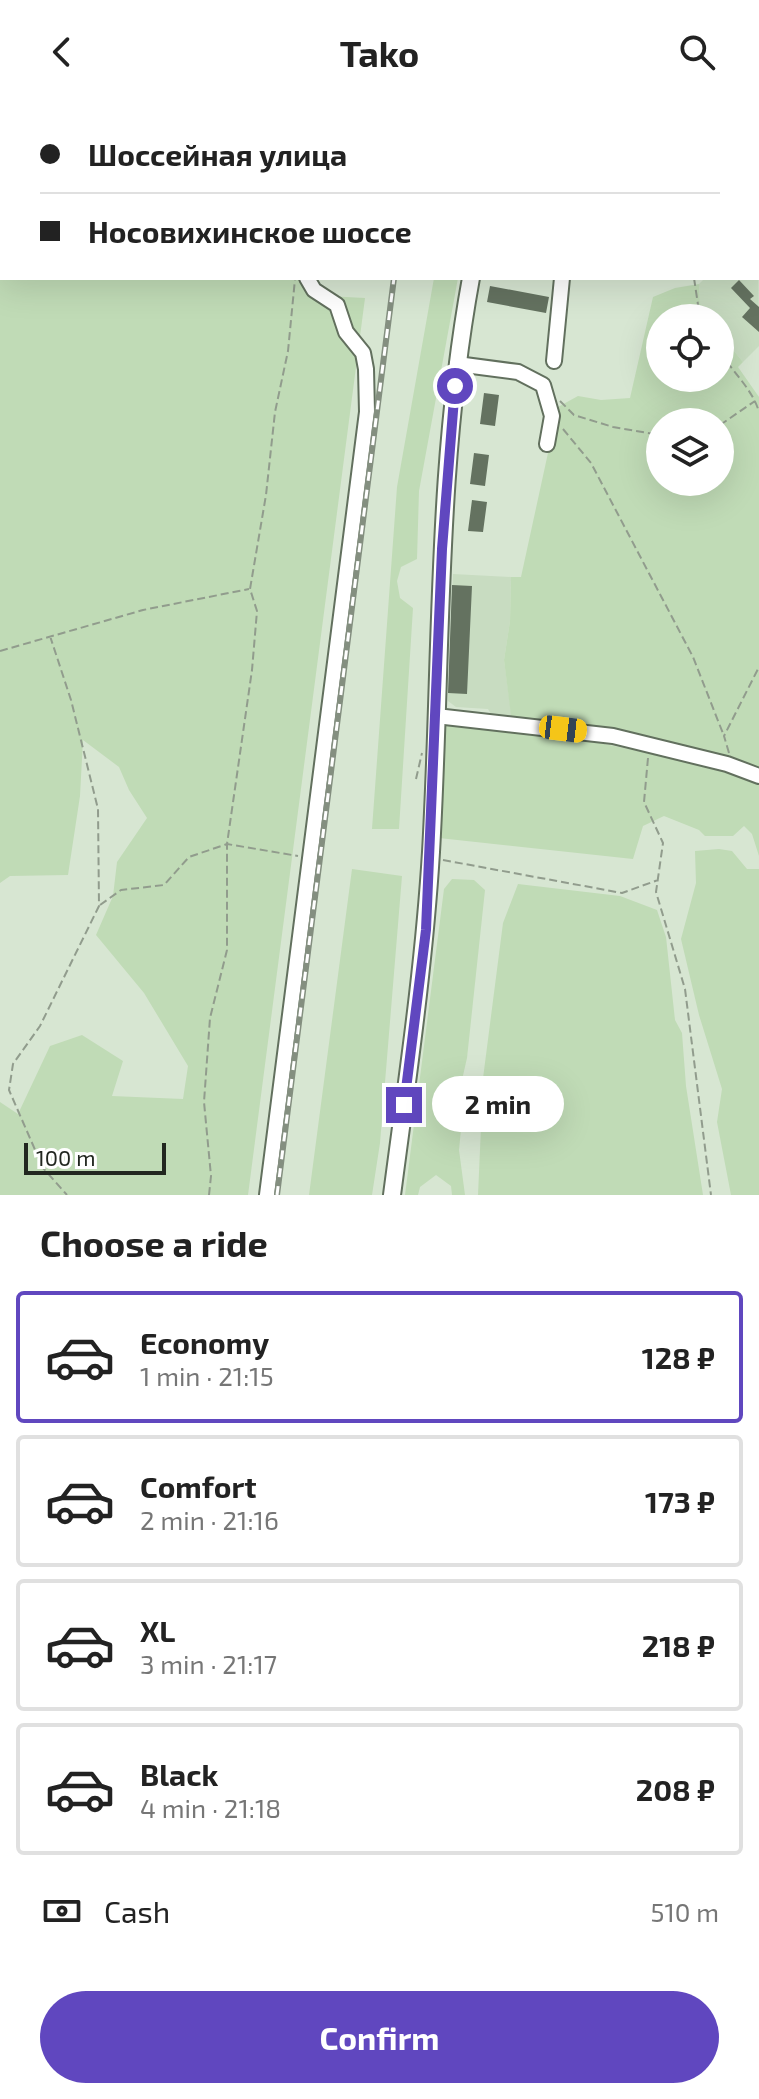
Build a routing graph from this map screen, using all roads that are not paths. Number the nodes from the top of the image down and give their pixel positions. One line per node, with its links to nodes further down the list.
1 (308, 280): 9 (street)
2 (471, 280): 5 (main road)
3 (562, 280): 4 (street)
4 (554, 361)
5 (457, 364): 6 (street); 7 (main road)
6 (547, 444)
7 (436, 716): 8 (street); 10 (main road)
8 (759, 776)
9 (267, 1195)
10 (392, 1195)

